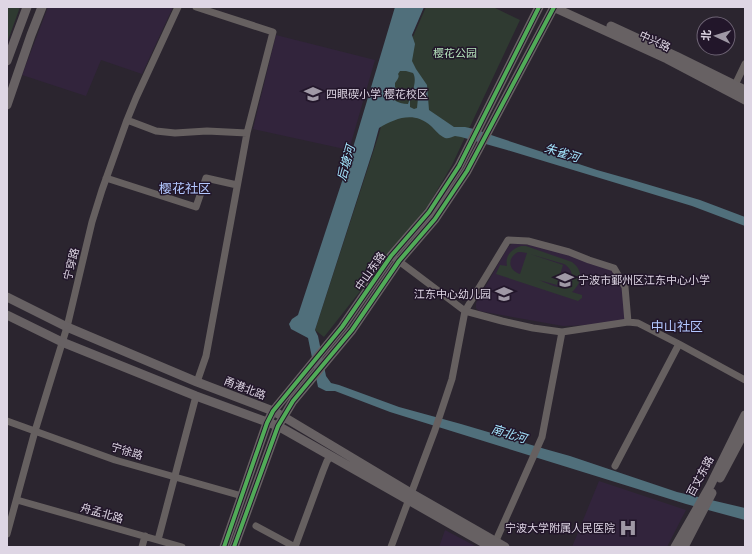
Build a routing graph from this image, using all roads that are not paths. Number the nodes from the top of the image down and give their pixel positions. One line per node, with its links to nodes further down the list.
1 (27, 7): 8 (main road)
2 (42, 7): 13 (main road)
3 (178, 7): 14 (street, 宁穿路)
4 (196, 7): 15 (street)
5 (539, 7): 18 (main road, 中山东路)
6 (554, 7): 12 (main road, 中兴路); 19 (main road, 中山东路)
7 (568, 7): 10 (main road, 中兴路)
8 (7, 61)
9 (745, 64): 10 (street)
10 (735, 85): 11 (main road, 中兴路)
11 (745, 90)
12 (745, 100)
13 (7, 105)
14 (127, 120): 15 (street); 16 (street, 宁穿路)
15 (247, 133): 17 (street)
16 (106, 178): 17 (street); 24 (street, 宁穿路)
17 (238, 185): 29 (street)
18 (391, 256): 19 (street); 31 (main road, 中山东路)
19 (400, 261): 21 (street); 33 (main road, 中山东路)
20 (7, 297): 24 (main road, 甬港北路)
21 (465, 311): 23 (street); 25 (street); 44 (street)
22 (7, 315): 26 (main road, 甬港北路)
23 (628, 322): 25 (street); 27 (street)
24 (66, 327): 26 (street, 宁穿路); 29 (main road, 甬港北路)
25 (562, 332): 50 (street)
26 (62, 342): 30 (main road, 甬港北路); 37 (street, 宁穿路)
27 (679, 344): 28 (street); 40 (street)
28 (745, 380)
29 (197, 382): 31 (main road, 甬港北路)
30 (196, 396): 35 (main road, 甬港北路); 41 (street)
31 (272, 411): 33 (main road, 甬港北路); 35 (main road, 中山东路)
32 (745, 415): 42 (main road, 百丈东路)
33 (284, 417): 36 (main road, 中山东路); 44 (main road, 甬港北路)
34 (7, 421): 37 (street, 宁徐路)
35 (267, 423): 36 (main road, 甬港北路); 43 (main road, 中山东路)
36 (278, 426): 39 (main road, 甬港北路); 54 (main road, 中山东路)
37 (35, 431): 41 (street, 宁徐路); 45 (street, 宁穿路)
38 (745, 431): 42 (main road, 百丈东路)
39 (331, 456): 44 (main road, 甬港北路); 55 (street)
40 (616, 466)
41 (174, 477): 43 (street, 宁徐路); 49 (street)
42 (711, 489): 58 (main road, 百丈东路); 59 (main road, 百丈东路)
43 (242, 496): 53 (main road, 中山东路)
44 (410, 497): 50 (main road, 甬港北路); 56 (street)
45 (16, 500): 47 (street, 宁穿路); 48 (street, 舟孟北路)
46 (256, 526): 55 (street)
47 (7, 534)
48 (145, 536): 49 (street, 舟孟北路); 51 (street)
49 (158, 540): 52 (street, 舟孟北路)
50 (493, 545): 57 (main road, 甬港北路)
51 (142, 547)
52 (182, 547)
53 (224, 547)
54 (234, 547)
55 (295, 547)
56 (390, 547)
57 (505, 547)
58 (675, 547)
59 (684, 547)

